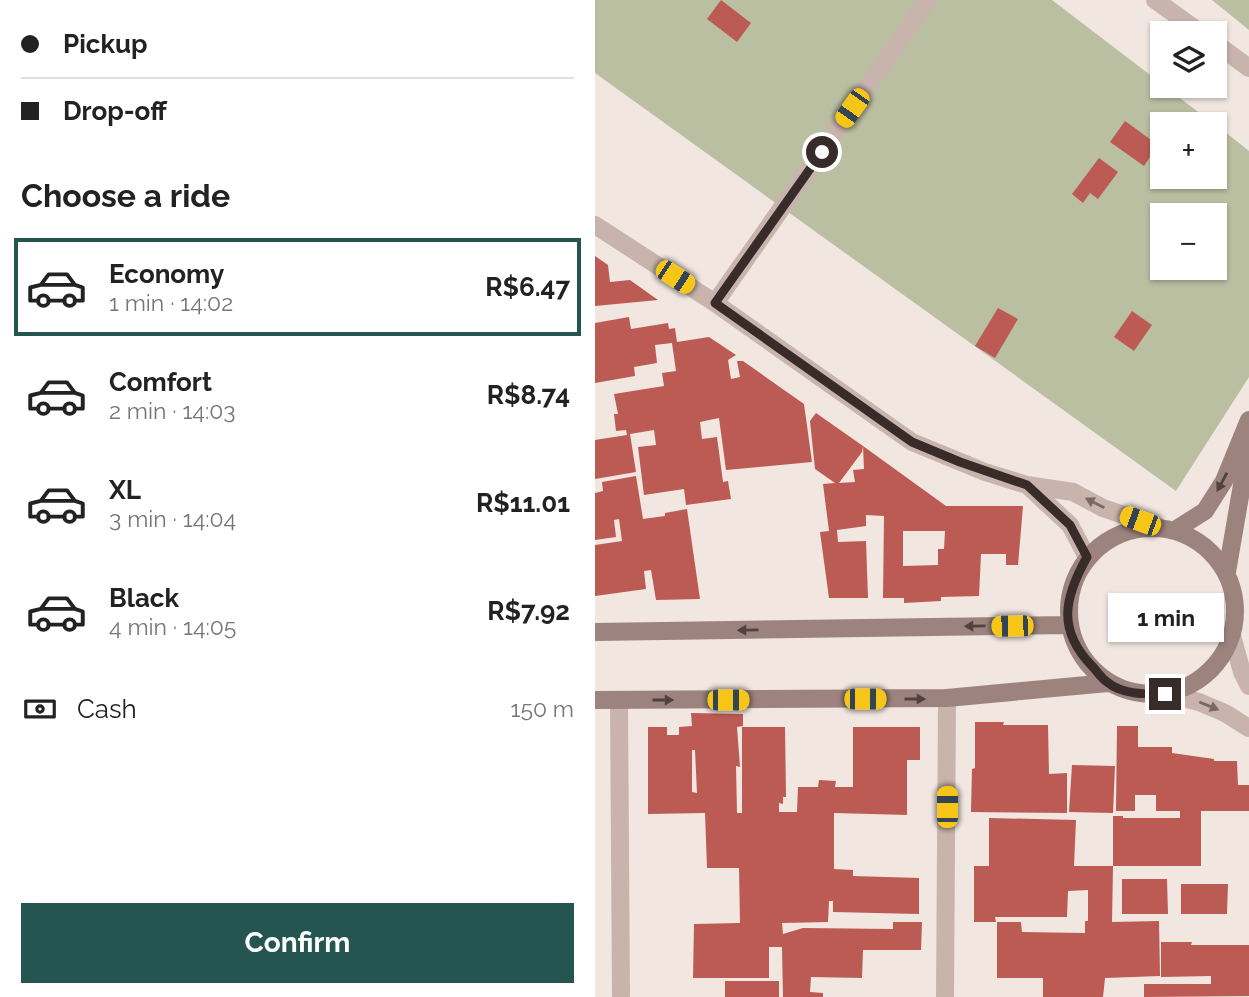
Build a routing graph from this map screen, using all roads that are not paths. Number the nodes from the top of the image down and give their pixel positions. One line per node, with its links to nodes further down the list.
1 (928, 0): 7 (street)
2 (1155, 0): 3 (street)
3 (1184, 21)
4 (1227, 52): 5 (street)
5 (1249, 68)
6 (595, 225): 7 (street)
7 (715, 303): 10 (street)
8 (1249, 420): 11 (street, one-way to 11)
9 (1249, 444): 13 (street)
10 (1027, 485): 11 (street, one-way to 10); 12 (street)
11 (1167, 529): 12 (street); 13 (street)
12 (1087, 557): 14 (street)
13 (1227, 572): 16 (street)
14 (1068, 625): 15 (street, one-way to 15); 17 (street)
15 (595, 632)
16 (1232, 636): 18 (street); 19 (street)
17 (1108, 683): 19 (street); 20 (street)
18 (1249, 686)
19 (1165, 694): 23 (street, one-way to 23)
20 (947, 698): 22 (street, one-way to 20); 25 (street)
21 (595, 700): 22 (street)
22 (619, 700): 24 (street)
23 (1249, 728)
24 (621, 997)
25 (945, 997)

